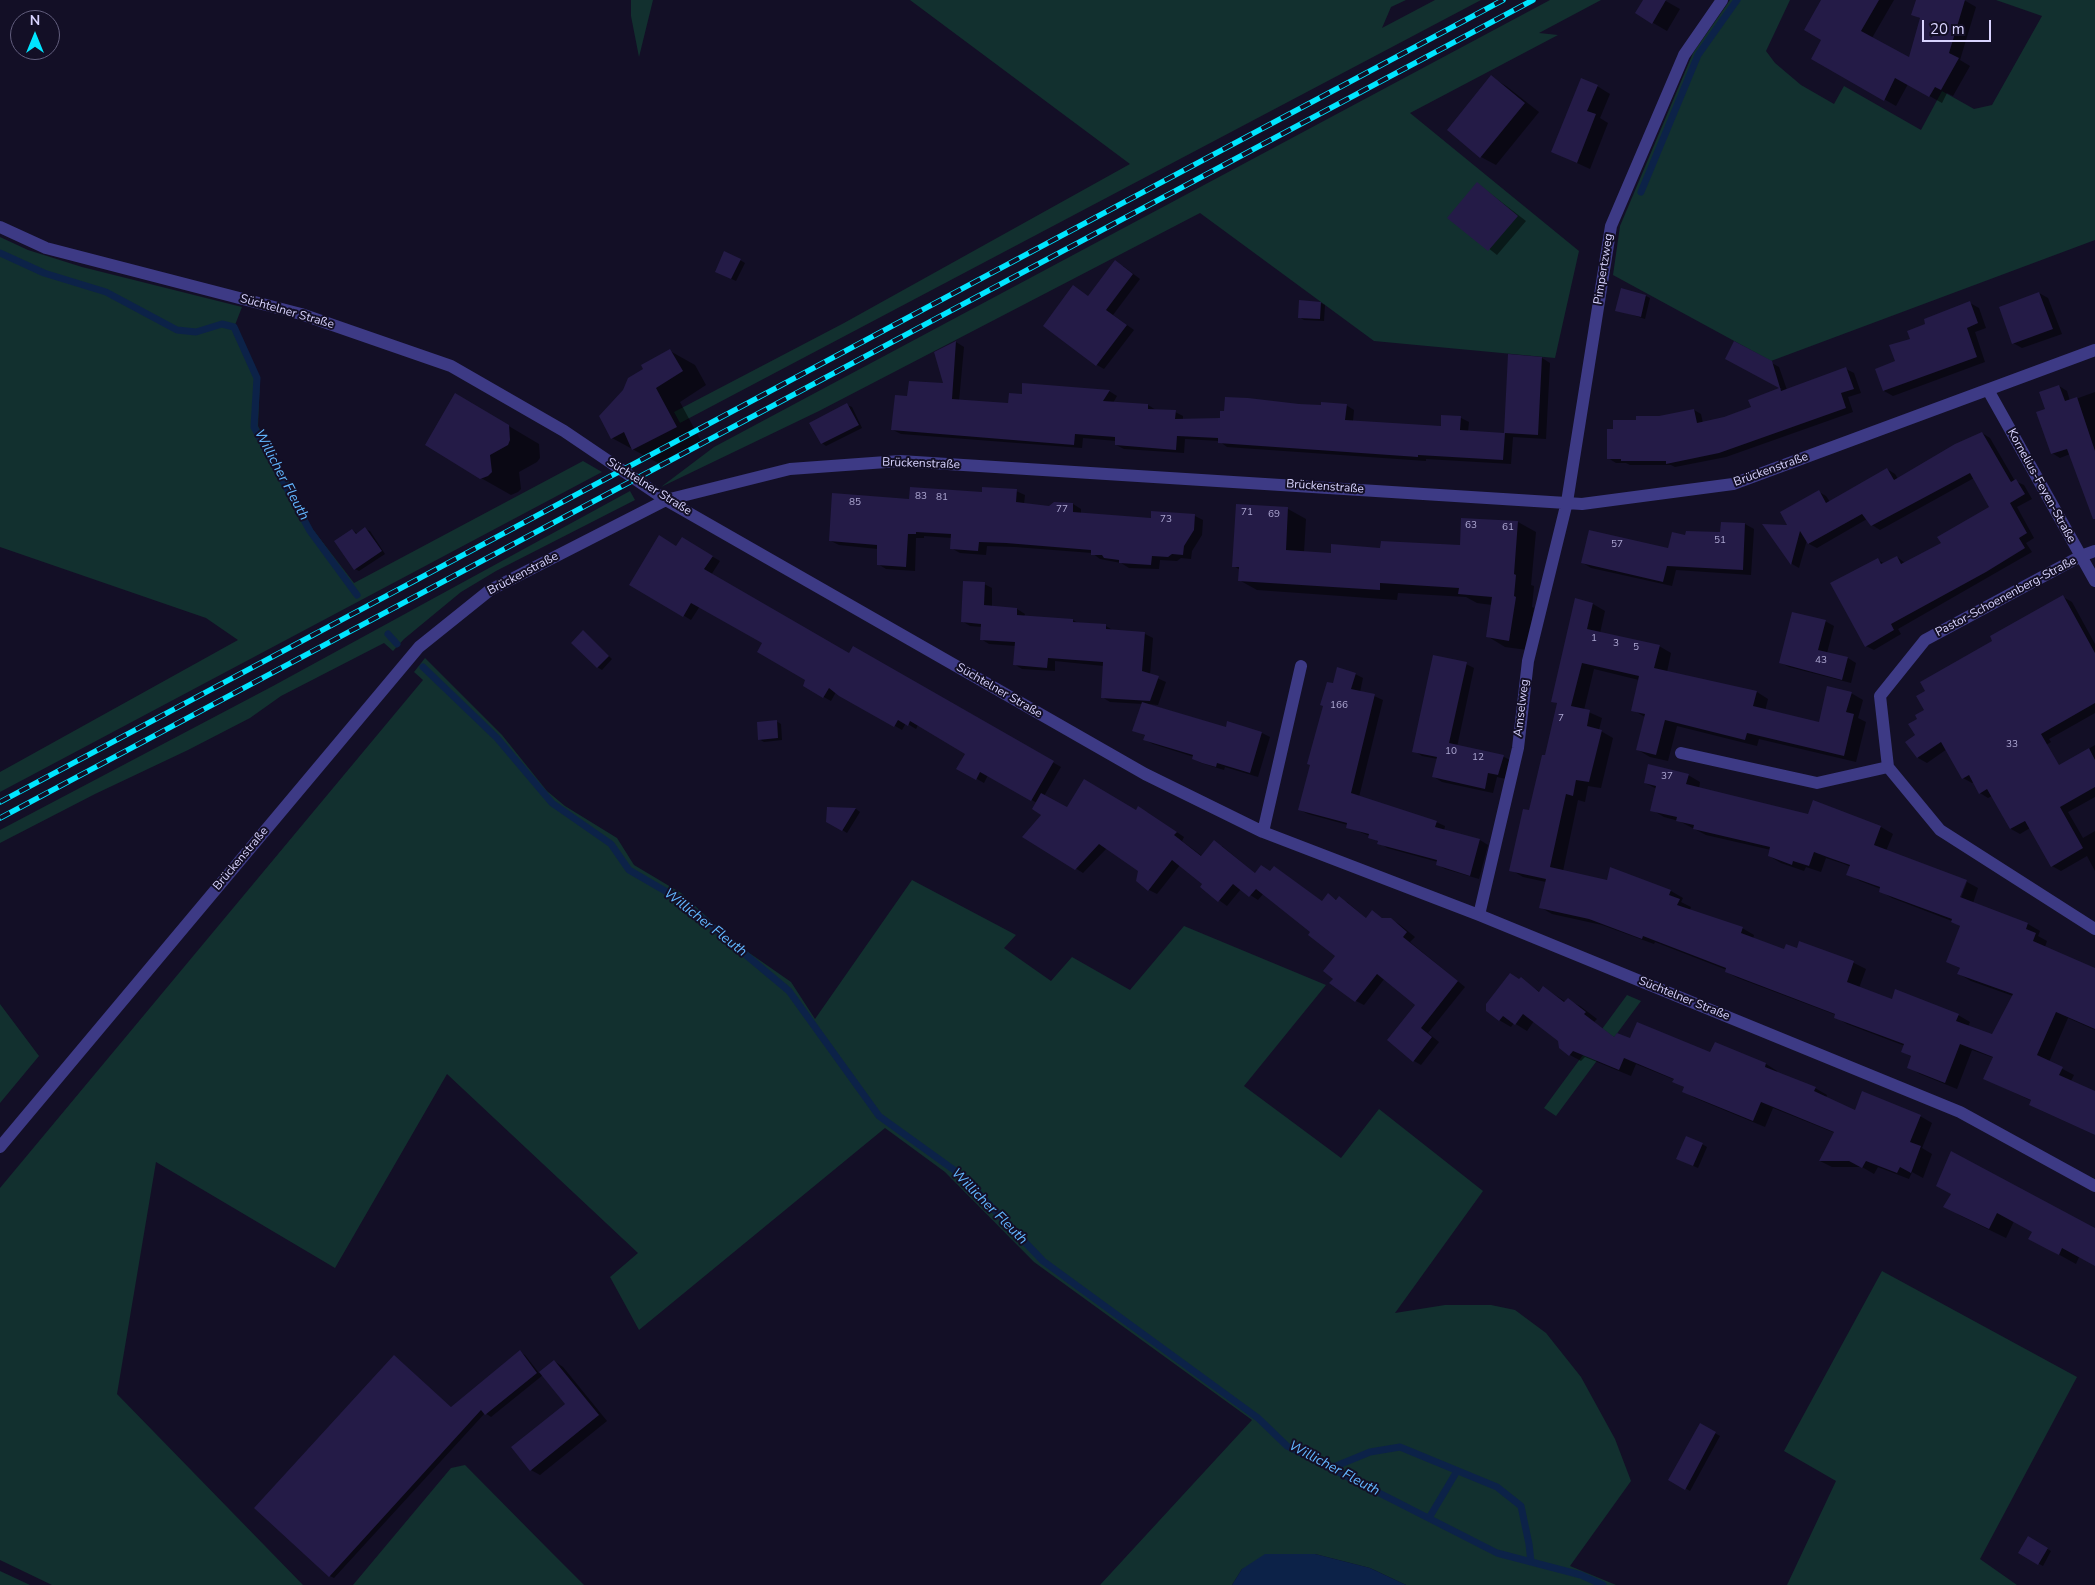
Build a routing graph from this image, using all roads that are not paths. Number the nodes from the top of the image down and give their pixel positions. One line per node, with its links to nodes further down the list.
1 (1722, 0): 6 (street, Pimpertzweg)
2 (0, 227): 5 (street, Süchtelner Straße)
3 (2095, 350): 4 (street, Brückenstraße)
4 (1988, 390): 6 (street, Brückenstraße); 8 (street, Kornelius-Feyen-Straße)
5 (666, 500): 6 (street, Brückenstraße); 13 (street, Süchtelner Straße); 16 (street, Brückenstraße)
6 (1567, 502): 14 (street, Amselweg)
7 (2095, 551): 8 (street, Pastor-Schoenenberg-Straße)
8 (2081, 556): 9 (street, Kornelius-Feyen-Straße); 12 (street, Pastor-Schoenenberg-Straße)
9 (2095, 581)
10 (1301, 666): 13 (street)
11 (1681, 753): 12 (street)
12 (1888, 767): 15 (street)
13 (1263, 832): 14 (street, Süchtelner Straße)
14 (1478, 915): 17 (street, Süchtelner Straße)
15 (2095, 929)
16 (0, 1147)
17 (2095, 1186)

